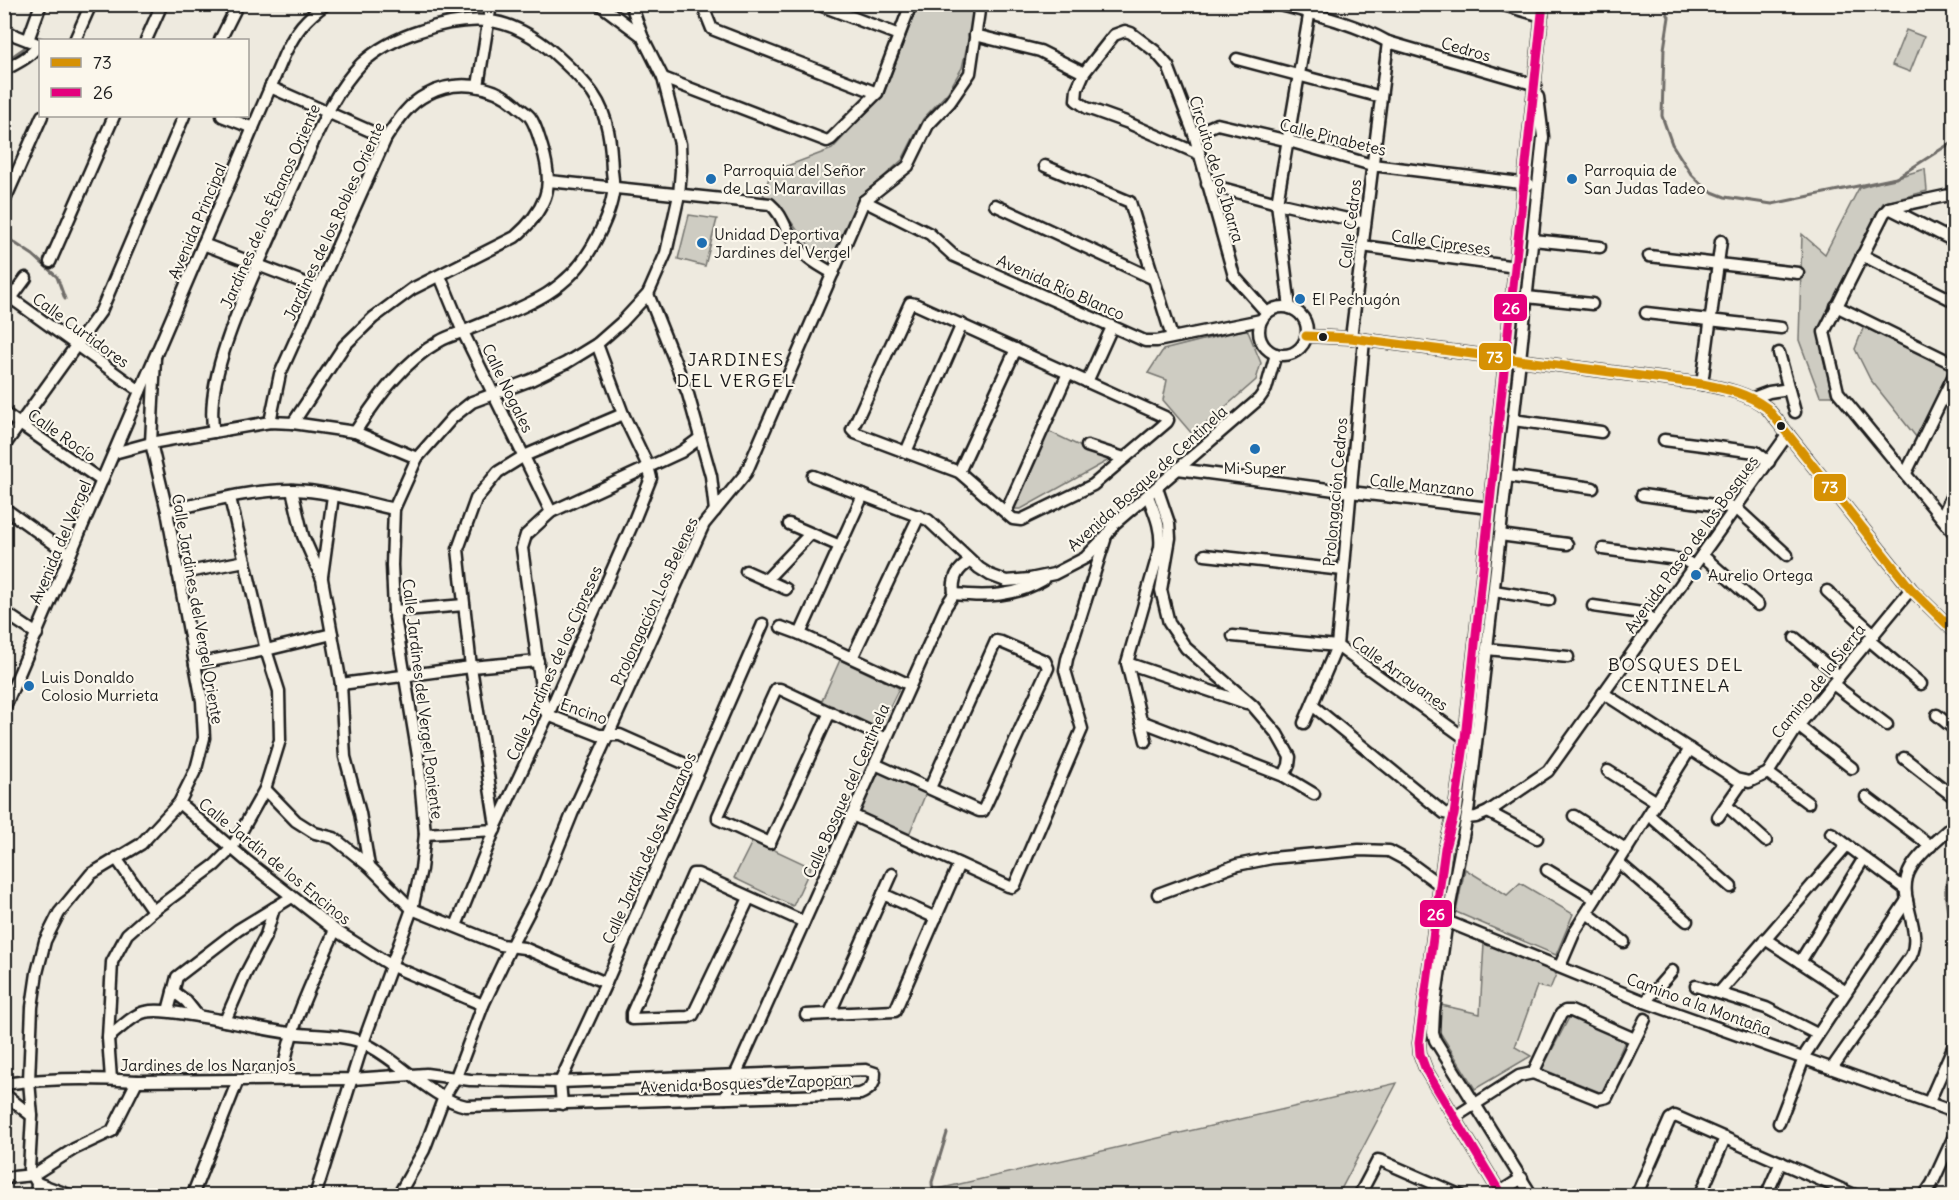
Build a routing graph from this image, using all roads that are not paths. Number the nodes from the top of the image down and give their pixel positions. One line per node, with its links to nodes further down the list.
1 (41, 4): 26 (street)
2 (91, 4): 23 (street)
3 (162, 4): 24 (street)
4 (238, 4): 25 (street)
5 (326, 4): 16 (street, Avenida Principal)
6 (491, 4): 18 (street)
7 (599, 4): 22 (street)
8 (631, 4): 22 (street, Calle Jardines del Vergel Poniente)
9 (702, 4): 36 (street)
10 (817, 4): 20 (street)
11 (911, 4): 20 (street)
12 (980, 4): 21 (street, Prolongación Los Belenes)
13 (1277, 4): 15 (street, Cedros)
14 (1500, 4): 17 (street)
15 (1310, 9): 27 (street, Cedros); 31 (street)
16 (310, 10): 35 (street, Avenida Principal)
17 (1543, 10): 33 (street)
18 (489, 21): 34 (street); 38 (street, Jardines de los Ébanos Oriente); 54 (street)
19 (4, 31): 26 (street)
20 (899, 35): 36 (street)
21 (975, 35): 30 (street); 57 (street, Prolongación Los Belenes)
22 (642, 36): 32 (street, Calle Jardines del Vergel Poniente)
23 (75, 39)
24 (146, 39)
25 (220, 39)
26 (31, 41): 29 (street)
27 (1388, 42): 33 (street, Cedros); 37 (street, Calle Cedros)
28 (1237, 59): 31 (street)
29 (4, 70)
30 (1084, 73): 44 (street, Circuito de los Ibarra); 47 (street)
31 (1299, 76): 37 (street); 46 (street)
32 (663, 78): 36 (street); 56 (street, Calle Jardines del Vergel Poniente)
33 (1536, 85): 52 (street); 53 (street)
34 (478, 86): 45 (street, Jardines de los Robles Oriente); 50 (street)
35 (270, 87): 38 (street); 43 (street, Avenida Principal)
36 (876, 93)
37 (1381, 97): 48 (street, Calle Cedros)
38 (327, 112): 45 (street); 72 (street, Jardines de los Ébanos Oriente)
39 (42, 117): 58 (street)
40 (114, 117): 71 (street)
41 (184, 117): 101 (street)
42 (225, 117): 43 (street)
43 (253, 128): 66 (street, Avenida Principal)
44 (1194, 134): 46 (street, Calle Pinabetes); 47 (street, Circuito de los Ibarra)
45 (386, 138): 80 (street, Jardines de los Robles Oriente)
46 (1289, 141): 48 (street, Calle Pinabetes); 59 (street)
47 (1199, 154): 51 (street, Circuito de los Ibarra)
48 (1372, 165): 52 (street, Calle Pinabetes); 62 (street, Calle Cedros)
49 (1045, 166): 79 (street)
50 (549, 181): 54 (street); 77 (street)
51 (1207, 184): 59 (street); 90 (street, Circuito de los Ibarra)
52 (1525, 184): 53 (street, Calle Pinabetes); 74 (street)
53 (1539, 186): 63 (street)
54 (614, 188): 56 (street); 95 (street)
55 (1954, 194): 61 (street)
56 (679, 195): 75 (street); 81 (street, Calle Jardines del Vergel Poniente)
57 (864, 201): 75 (street, Prolongación Los Belenes); 93 (street, Avenida Río Blanco)
58 (4, 202)
59 (1277, 204): 62 (street); 88 (street)
60 (995, 206): 79 (street)
61 (1886, 210): 65 (street); 69 (street)
62 (1365, 223): 67 (street, Calle Cedros)
63 (1533, 240): 68 (street); 83 (street)
64 (1721, 241): 73 (street)
65 (1954, 241)
66 (203, 244): 72 (street); 105 (street, Avenida Principal)
67 (1362, 246): 74 (street, Calle Cipreses); 98 (street, Calle Cedros)
68 (1599, 248)
69 (1862, 255): 84 (street); 86 (street)
70 (1649, 256): 73 (street)
71 (50, 262)
72 (258, 264): 80 (street); 124 (street, Jardines de los Ébanos Oriente)
73 (1718, 264): 76 (street); 91 (street)
74 (1516, 267): 106 (street)
75 (833, 273): 162 (street, Prolongación Los Belenes)
76 (1798, 273)
77 (440, 276): 95 (street, Calle Nogales); 122 (street)
78 (26, 278): 82 (street)
79 (1154, 279): 97 (street)
80 (318, 288): 121 (street, Jardines de los Robles Oriente)
81 (648, 294): 100 (street, Calle Jardines del Vergel Poniente); 128 (street)
82 (8, 296): 87 (street); 101 (street, Calle Curtidores)
83 (1527, 297): 85 (street); 107 (street)
84 (1954, 301)
85 (1592, 304)
86 (1836, 306): 108 (street); 142 (street)
87 (4, 308)
88 (1290, 309): 90 (street); 96 (street)
89 (1646, 313): 91 (street)
90 (1264, 317): 97 (street, Avenida Río Blanco); 104 (street)
91 (1711, 321): 94 (street); 112 (street)
92 (962, 324): 102 (street); 133 (street); 133 (street)
93 (1112, 327): 97 (street, Avenida Río Blanco); 111 (street)
94 (1781, 328)
95 (464, 332): 115 (street, Calle Nogales); 125 (street)
96 (1306, 336): 98 (street); 104 (street)
97 (1172, 337)
98 (1351, 338): 99 (street)
99 (1364, 340): 106 (street); 150 (street, Prolongación Cedros)
100 (597, 344): 115 (street, Calle Jardines del Vergel Poniente); 119 (street)
101 (76, 345): 114 (street, Calle Curtidores); 123 (street)
102 (1016, 349): 109 (street); 141 (street)
103 (1779, 353): 113 (street)
104 (1276, 354): 140 (street, Avenida Bosque de Centinela)
105 (155, 358): 114 (street, Avenida Principal); 130 (street, Calle Jardines del Vergel Oriente)
106 (1506, 359): 107 (street); 157 (street)
107 (1520, 360): 112 (street); 120 (street)
108 (1954, 364)
109 (1068, 373): 111 (street); 163 (street)
110 (1954, 375): 142 (street)
111 (1088, 382): 137 (street)
112 (1702, 384): 116 (street)
113 (1789, 389): 116 (street); 117 (street)
114 (140, 391): 134 (street, Avenida Principal)
115 (494, 392): 135 (street, Calle Nogales); 136 (street, Calle Jardines del Vergel Poniente)
116 (1753, 398): 127 (street)
117 (1795, 412)
118 (4, 413): 123 (street, Calle Rocío)
119 (623, 414): 135 (street); 139 (street)
120 (1513, 420): 126 (street); 144 (street)
121 (270, 422): 122 (street); 124 (street)
122 (293, 423): 125 (street)
123 (20, 424): 132 (street); 145 (street, Calle Rocío)
124 (214, 432): 130 (street)
125 (355, 432): 136 (street)
126 (1601, 432)
127 (1788, 434): 138 (street, Avenida Paseo de los Bosques); 192 (street)
128 (700, 438): 139 (street); 162 (street)
129 (1664, 440): 138 (street)
130 (151, 443): 134 (street); 160 (street, Calle Jardines del Vergel Oriente)
131 (1087, 446): 137 (street)
132 (4, 447)
133 (906, 452): 141 (street)
134 (114, 453): 145 (street, Avenida del Vergel)
135 (524, 456): 161 (street, Calle Nogales); 199 (street)
136 (417, 458): 159 (street, Calle Jardines del Vergel Poniente)
137 (1124, 458): 163 (street)
138 (1769, 462): 158 (street, Avenida Paseo de los Bosques)
139 (648, 466): 161 (street); 233 (street, Calle Jardines de los Cipreses)
140 (1178, 469): 146 (street, Avenida Bosque de Centinela); 150 (street, Calle Manzano)
141 (959, 472): 163 (street)
142 (1906, 473): 165 (street)
143 (813, 476): 151 (street)
144 (1507, 476): 147 (street); 169 (street)
145 (102, 482): 174 (street, Avenida del Vergel)
146 (1157, 488): 154 (street, Avenida Bosque de Centinela); 193 (street)
147 (1593, 488)
148 (292, 490): 153 (street); 155 (street); 187 (street)
149 (1954, 491): 165 (street)
150 (1350, 492): 157 (street, Calle Manzano); 182 (street, Prolongación Cedros)
151 (863, 495): 164 (street); 172 (street)
152 (1642, 495): 158 (street)
153 (333, 496): 159 (street); 187 (street)
154 (1148, 496): 170 (street, Avenida Bosque de Centinela); 190 (street)
155 (230, 498): 160 (street); 178 (street)
156 (4, 508): 174 (street)
157 (1490, 508): 241 (street)
158 (1736, 508): 176 (street, Avenida Paseo de los Bosques); 177 (street)
159 (394, 509): 202 (street, Calle Jardines del Vergel Poniente)
160 (167, 511): 184 (street, Calle Jardines del Vergel Oriente)
161 (551, 512): 219 (street)
162 (715, 512): 240 (street, Prolongación Los Belenes)
163 (1006, 512)
164 (919, 516): 179 (street); 218 (street)
165 (1942, 517): 167 (street)
166 (789, 524): 168 (street)
167 (1954, 533)
168 (810, 534): 172 (street); 188 (street)
169 (1500, 535): 171 (street); 194 (street)
170 (1106, 536): 180 (street, Avenida Bosque de Centinela); 186 (street)
171 (1567, 544)
172 (840, 546): 210 (street)
173 (1603, 549): 181 (street)
174 (70, 555): 208 (street, Avenida del Vergel)
175 (1205, 555): 182 (street)
176 (1702, 555): 181 (street, Avenida Paseo de los Bosques); 200 (street)
177 (1787, 555)
178 (245, 561): 184 (street); 216 (street)
179 (971, 561): 189 (street); 196 (street, Calle Bosque del Centinela)
180 (1075, 563): 185 (street, Avenida Bosque de Centinela); 186 (street)
181 (1694, 566): 204 (street, Avenida Paseo de los Bosques)
182 (1343, 570): 214 (street, Prolongación Cedros)
183 (746, 572): 188 (street)
184 (178, 574): 221 (street, Calle Jardines del Vergel Oriente)
185 (1054, 574): 189 (street, Avenida Bosque de Centinela); 197 (street)
186 (1092, 577): 283 (street)
187 (322, 579): 209 (street)
188 (766, 580): 191 (street)
189 (999, 580): 197 (street)
190 (1149, 586): 193 (street); 220 (street)
191 (786, 589)
192 (1911, 589): 207 (street); 212 (street, Camino de la Sierra)
193 (1161, 590): 229 (street)
194 (1494, 591): 198 (street); 215 (street)
195 (1827, 591): 212 (street)
196 (954, 594): 197 (street); 227 (street, Calle Bosque del Centinela)
197 (998, 596)
198 (1549, 600)
199 (464, 604): 202 (street); 222 (street)
200 (1758, 604)
201 (1593, 606): 204 (street)
202 (394, 611): 223 (street, Calle Jardines del Vergel Poniente)
203 (4, 612): 208 (street)
204 (1655, 621): 228 (street, Avenida Paseo de los Bosques)
205 (763, 624): 249 (street, Calle Jardín de los Manzanos)
206 (781, 627): 210 (street)
207 (1954, 631)
208 (37, 634): 231 (street, Avenida del Vergel)
209 (332, 634): 216 (street); 225 (street)
210 (800, 634): 218 (street)
211 (1233, 636): 214 (street)
212 (1871, 637): 224 (street, Camino de la Sierra); 226 (street)
213 (1795, 638): 224 (street)
214 (1337, 646): 230 (street); 241 (street, Calle Arrayanes)
215 (1487, 649): 217 (street); 243 (street)
216 (266, 650): 221 (street); 255 (street)
217 (1568, 657)
218 (852, 658): 227 (street)
219 (538, 661): 222 (street); 233 (street)
220 (1127, 663): 229 (street); 235 (street)
221 (195, 664): 260 (street, Calle Jardines del Vergel Oriente)
222 (471, 667): 223 (street); 271 (street)
223 (405, 677): 225 (street); 273 (street, Calle Jardines del Vergel Poniente)
224 (1836, 680): 237 (street); 238 (street, Camino de la Sierra)
225 (341, 684): 284 (street)
226 (1921, 684)
227 (910, 686): 242 (street, Calle Bosque del Centinela)
228 (1603, 693): 245 (street); 263 (street, Avenida Paseo de los Bosques)
229 (1253, 705): 252 (street)
230 (1312, 705): 236 (street); 265 (street)
231 (4, 709)
232 (830, 712): 232 (street); 242 (street)
233 (548, 715): 240 (street, Encino); 271 (street, Calle Jardines de los Cipreses)
234 (1937, 715): 239 (street)
235 (1141, 722): 244 (street); 252 (street)
236 (1304, 723)
237 (1887, 725)
238 (1798, 726): 248 (street); 251 (street, Camino de la Sierra)
239 (1954, 729)
240 (609, 735): 249 (street, Encino); 308 (street, Prolongación Los Belenes)
241 (1465, 738): 243 (street); 265 (street)
242 (886, 739): 247 (street, Calle Bosque del Centinela)
243 (1477, 739): 269 (street)
244 (1146, 741)
245 (1690, 749): 253 (street); 259 (street)
246 (1904, 758): 258 (street)
247 (875, 764): 254 (street); 264 (street, Calle Bosque del Centinela)
248 (1852, 768)
249 (699, 770): 313 (street, Calle Jardín de los Manzanos)
250 (1608, 771): 259 (street)
251 (1768, 773): 253 (street); 261 (street)
252 (1284, 776): 256 (street)
253 (1743, 781): 262 (street)
254 (930, 788): 254 (street)
255 (265, 789): 278 (street); 284 (street)
256 (1314, 794)
257 (1866, 797): 277 (street)
258 (1954, 797)
259 (1657, 802): 266 (street)
260 (179, 803): 278 (street, Calle Jardín de los Encinos); 280 (street, Calle Jardines del Vergel Oriente)
261 (1808, 803)
262 (1727, 806): 268 (street); 275 (street)
263 (1488, 812): 269 (street, Avenida Paseo de los Bosques); 274 (street)
264 (852, 815): 283 (street); 303 (street, Calle Bosque del Centinela)
265 (1454, 815): 287 (street)
266 (1649, 815): 279 (street); 288 (street)
267 (1574, 816): 279 (street)
268 (1718, 817)
269 (1467, 818): 301 (street)
270 (1954, 824): 277 (street)
271 (495, 828): 273 (street); 304 (street, Calle Jardines de los Cipreses)
272 (1832, 833): 276 (street)
273 (425, 834): 296 (street, Calle Jardines del Vergel Poniente)
274 (1537, 838)
275 (1766, 841)
276 (1847, 845): 281 (street); 306 (street)
277 (1931, 846): 291 (street)
278 (232, 848): 292 (street, Calle Jardín de los Encinos); 297 (street)
279 (1627, 850): 282 (street)
280 (116, 858): 297 (street); 345 (street, Calle Jardines del Vergel Oriente)
281 (1864, 858): 291 (street); 309 (street)
282 (1619, 863): 294 (street); 302 (street)
283 (959, 864): 300 (street)
284 (369, 866): 296 (street)
285 (1547, 870): 294 (street)
286 (892, 874): 289 (street)
287 (1440, 885): 290 (street); 299 (street)
288 (1731, 887)
289 (883, 894): 300 (street); 321 (street)
290 (1158, 894)
291 (1906, 895): 316 (street); 335 (street)
292 (292, 897): 295 (street); 305 (street, Calle Jardín de los Encinos)
293 (749, 898): 293 (street); 303 (street)
294 (1596, 899): 298 (street)
295 (274, 908): 315 (street); 325 (street)
296 (412, 909): 304 (street); 310 (street)
297 (153, 911): 328 (street)
298 (1587, 913): 307 (street); 311 (street)
299 (1435, 917): 301 (street, Camino a la Montaña); 331 (street)
300 (936, 918): 321 (street)
301 (1447, 920): 311 (street, Camino a la Montaña); 329 (street)
302 (1687, 921)
303 (804, 922): 337 (street, Calle Bosque del Centinela)
304 (456, 926): 308 (street)
305 (335, 930): 310 (street, Calle Jardín de los Encinos); 326 (street)
306 (1766, 939): 309 (street); 317 (street)
307 (1624, 942)
308 (511, 946): 313 (street); 319 (street, Prolongación Los Belenes)
309 (1800, 962): 316 (street)
310 (392, 966): 319 (street, Calle Jardín de los Encinos); 332 (street)
311 (1560, 966): 318 (street, Camino a la Montaña)
312 (1672, 971): 318 (street)
313 (606, 983): 346 (street, Calle Jardín de los Manzanos)
314 (1696, 986): 317 (street)
315 (173, 991): 320 (street); 323 (street)
316 (1846, 992): 327 (street)
317 (1719, 993): 327 (street)
318 (1645, 1002): 334 (street, Camino a la Montaña)
319 (483, 1005): 339 (street, Prolongación Los Belenes)
320 (168, 1011): 323 (street); 328 (street)
321 (830, 1013): 322 (street)
322 (806, 1015)
323 (198, 1016): 325 (street)
324 (1645, 1019): 330 (street)
325 (225, 1021): 326 (street)
326 (291, 1033): 332 (street); 344 (street)
327 (1817, 1034): 334 (street)
328 (108, 1038): 340 (street)
329 (1435, 1040): 331 (street); 352 (street)
330 (1635, 1040): 336 (street); 336 (street)
331 (1419, 1042): 356 (street)
332 (363, 1043): 338 (street); 341 (street)
333 (1954, 1046): 351 (street)
334 (1803, 1058): 335 (street, Camino a la Montaña); 357 (street)
335 (1832, 1068): 351 (street, Camino a la Montaña)
336 (1533, 1073): 352 (street)
337 (736, 1075): 346 (street, Avenida Bosques de Zapopan); 350 (street, Calle Bosque del Centinela); 350 (street, Avenida Bosques de Zapopan)
338 (412, 1076): 339 (street, Jardines de los Naranjos); 341 (street, Jardines de los Naranjos); 349 (street)
339 (456, 1077): 346 (street, Avenida Bosques de Zapopan); 349 (street, Prolongación Los Belenes)
340 (111, 1079): 342 (street, Jardines de los Naranjos); 345 (street, Jardines de los Naranjos)
341 (352, 1079): 344 (street, Jardines de los Naranjos); 369 (street)
342 (137, 1080): 343 (street, Jardines de los Naranjos); 363 (street)
343 (238, 1080): 344 (street, Jardines de los Naranjos); 368 (street)
344 (282, 1080)
345 (29, 1081): 347 (street, Jardines de los Naranjos); 355 (street, Calle Jardines del Vergel Oriente)
346 (560, 1083): 353 (street)
347 (4, 1084)
348 (4, 1094): 355 (street)
349 (444, 1097): 353 (street); 370 (street, Prolongación Los Belenes)
350 (725, 1098): 353 (street, Avenida Bosques de Zapopan)
351 (1929, 1102): 354 (street, Camino a la Montaña)
352 (1476, 1103): 356 (street); 362 (street)
353 (562, 1104)
354 (1954, 1112)
355 (32, 1116): 363 (street, Calle Jardines del Vergel Oriente)
356 (1455, 1117): 365 (street)
357 (1779, 1123)
358 (1954, 1136): 378 (street)
359 (1725, 1138): 360 (street); 374 (street); 375 (street)
360 (1781, 1162): 364 (street); 376 (street)
361 (4, 1178): 363 (street)
362 (1522, 1178): 365 (street); 373 (street)
363 (35, 1179): 366 (street); 367 (street, Calle Jardines del Vergel Oriente)
364 (1832, 1190): 377 (street)
365 (1499, 1194)
366 (67, 1195)
367 (36, 1196)
368 (192, 1196)
369 (315, 1196)
370 (399, 1196)
371 (1359, 1196): 372 (street)
372 (1462, 1196)
373 (1532, 1196)
374 (1636, 1196)
375 (1700, 1196)
376 (1766, 1196)
377 (1857, 1196)
378 (1924, 1196)

